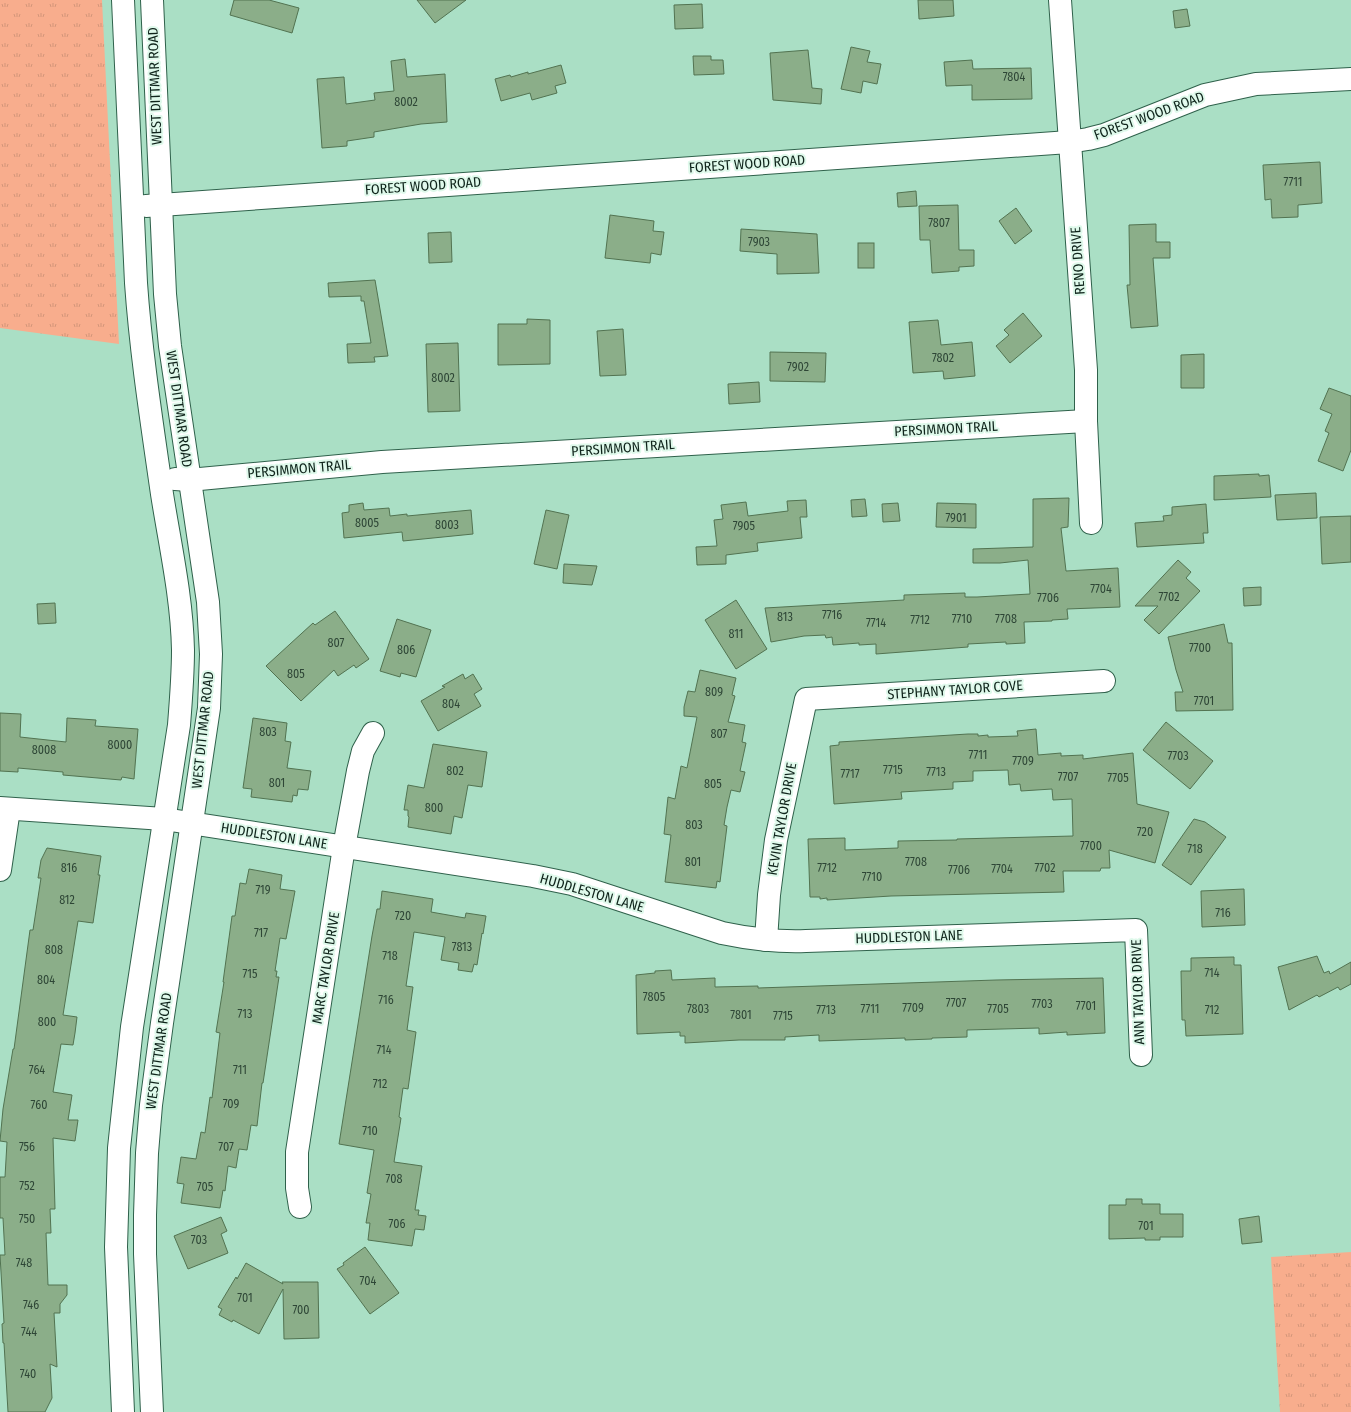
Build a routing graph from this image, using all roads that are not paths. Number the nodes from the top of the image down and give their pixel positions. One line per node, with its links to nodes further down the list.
1 (124, 0): 7 (street, WEST DITTMAR ROAD)
2 (152, 0): 6 (street, WEST DITTMAR ROAD)
3 (1060, 0): 5 (street, RENO DRIVE)
4 (1351, 78): 5 (street, FOREST WOOD ROAD)
5 (1069, 142): 6 (street, FOREST WOOD ROAD); 8 (street, RENO DRIVE)
6 (161, 205): 7 (street, FOREST WOOD ROAD); 10 (street, WEST DITTMAR ROAD)
7 (133, 206): 9 (street, WEST DITTMAR ROAD)
8 (1086, 421): 10 (street, PERSIMMON TRAIL); 11 (street, RENO DRIVE)
9 (160, 479): 10 (street, PERSIMMON TRAIL); 16 (street, WEST DITTMAR ROAD)
10 (189, 480): 17 (street, WEST DITTMAR ROAD)
11 (1091, 523)
12 (1104, 681): 13 (street, STEPHANY TAYLOR COVE)
13 (806, 700): 21 (street, KEVIN TAYLOR DRIVE)
14 (372, 733): 18 (street, MARC TAYLOR DRIVE)
15 (4, 809): 16 (street, HUDDLESTON LANE); 19 (street)
16 (164, 819): 17 (street, HUDDLESTON LANE); 24 (street, WEST DITTMAR ROAD)
17 (192, 823): 18 (street, HUDDLESTON LANE); 25 (street, WEST DITTMAR ROAD)
18 (344, 847): 21 (street, HUDDLESTON LANE); 23 (street, MARC TAYLOR DRIVE)
19 (0, 870)
20 (1136, 930): 21 (street, HUDDLESTON LANE); 22 (street, ANN TAYLOR DRIVE)
21 (766, 940)
22 (1141, 1055)
23 (300, 1207)
24 (123, 1412)
25 (152, 1412)

